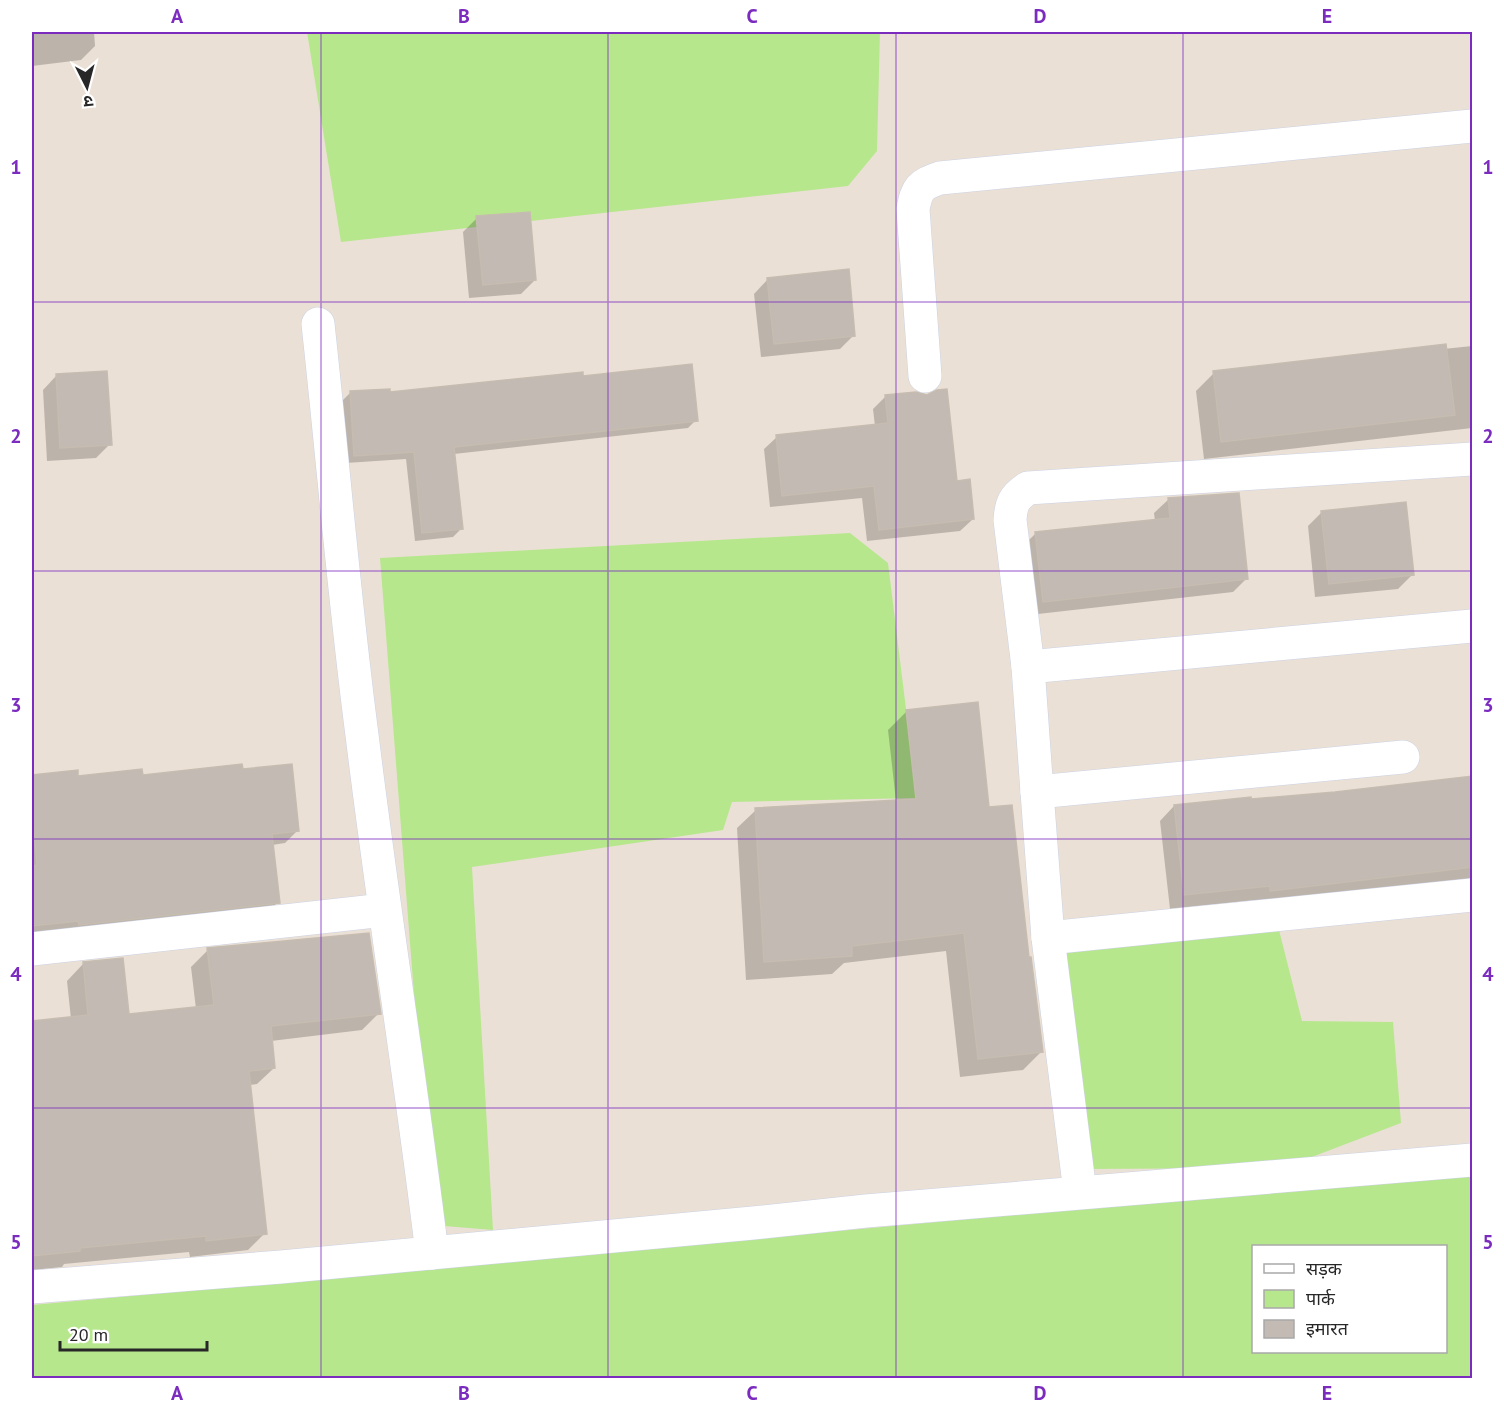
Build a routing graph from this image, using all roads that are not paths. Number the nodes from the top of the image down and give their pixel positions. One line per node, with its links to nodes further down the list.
1 (1473, 126): 3 (street)
2 (318, 324): 10 (street)
3 (925, 376)
4 (1473, 459): 6 (street)
5 (1473, 626): 6 (street)
6 (1028, 667): 8 (street)
7 (1403, 757): 8 (street)
8 (1037, 792): 11 (street)
9 (1473, 895): 11 (street)
10 (384, 910): 12 (street); 15 (street)
11 (1048, 938): 14 (street)
12 (32, 950)
13 (1473, 1160): 14 (street)
14 (1080, 1192): 15 (street)
15 (432, 1253): 16 (street)
16 (32, 1287)

